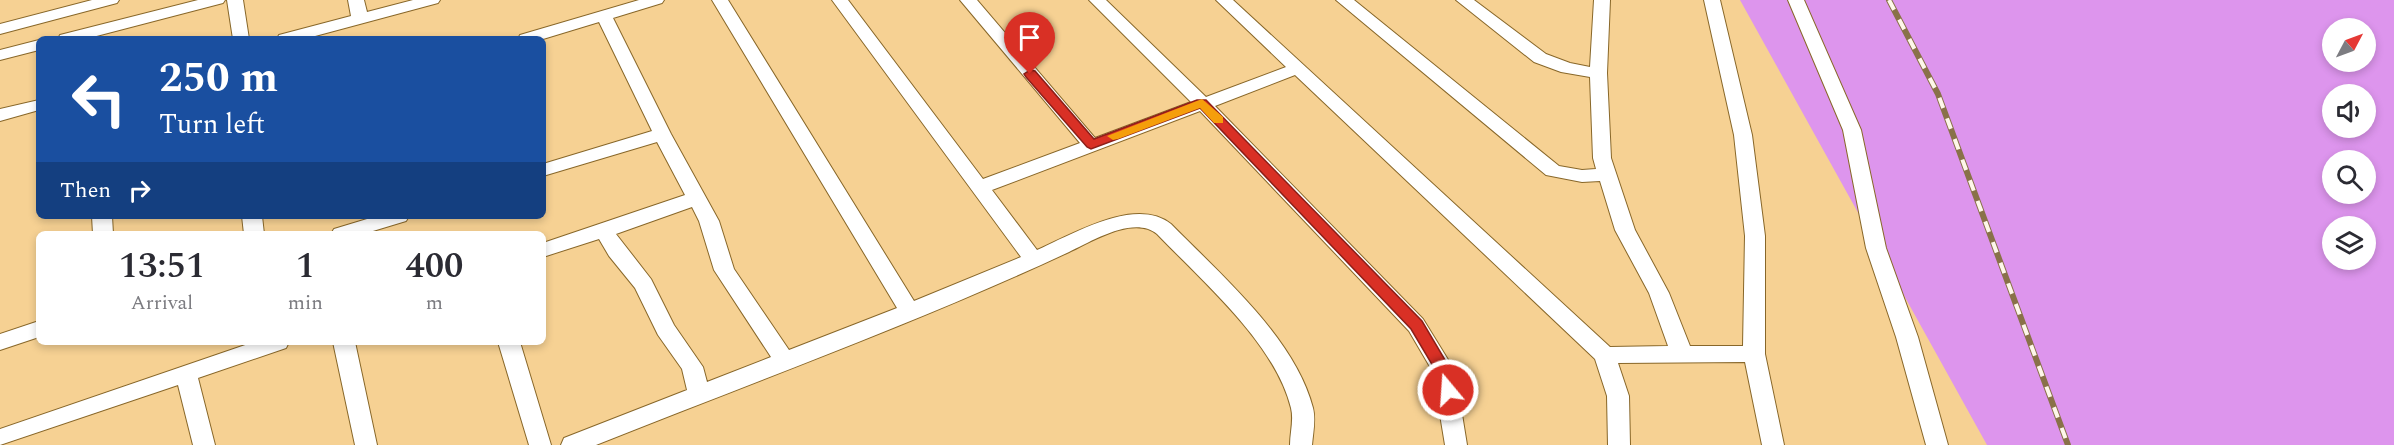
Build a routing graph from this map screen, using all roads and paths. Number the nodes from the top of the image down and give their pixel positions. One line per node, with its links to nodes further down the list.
1 (217, 0): 20 (street)
2 (235, 0): 21 (street)
3 (356, 0): 18 (street)
4 (432, 0): 18 (street)
5 (653, 0): 17 (street)
6 (720, 0): 42 (street)
7 (840, 0): 35 (street)
8 (968, 0): 32 (street)
9 (1097, 0): 28 (street)
10 (1224, 0): 26 (street)
11 (1344, 0): 34 (street)
12 (1464, 0): 27 (street)
13 (1602, 0): 27 (street)
14 (1713, 0): 49 (street)
15 (1796, 0): 63 (street)
16 (106, 1): 19 (street)
17 (604, 16): 23 (street); 31 (street)
18 (360, 20): 22 (street)
19 (0, 29)
20 (78, 36)
21 (241, 36)
22 (297, 36)
23 (536, 36)
24 (36, 46): 25 (street)
25 (0, 55)
26 (1296, 69): 28 (street); 50 (street)
27 (1598, 73): 34 (street)
28 (1202, 103): 32 (street); 60 (street)
29 (36, 106): 30 (street)
30 (0, 115)
31 (662, 134): 33 (street); 36 (street)
32 (1091, 144): 35 (street)
33 (546, 169)
34 (1606, 174): 48 (street)
35 (980, 188): 41 (street)
36 (696, 198): 39 (street); 51 (street)
37 (388, 219): 38 (street)
38 (350, 231)
39 (603, 231): 40 (street); 53 (street)
40 (546, 249)
41 (1034, 260): 42 (street); 59 (street)
42 (910, 311): 51 (street)
43 (36, 330): 44 (street)
44 (0, 342)
45 (269, 345): 52 (street)
46 (345, 345): 56 (street)
47 (510, 345): 57 (street)
48 (1682, 354): 49 (street); 50 (street)
49 (1754, 354): 62 (street)
50 (1605, 355): 61 (street)
51 (783, 359): 53 (street)
52 (186, 374): 54 (street); 55 (street)
53 (699, 396): 58 (street)
54 (0, 438)
55 (204, 445)
56 (366, 445)
57 (540, 445)
58 (572, 445)
59 (1301, 445)
60 (1456, 445)
61 (1619, 445)
62 (1773, 445)
63 (1937, 445)

